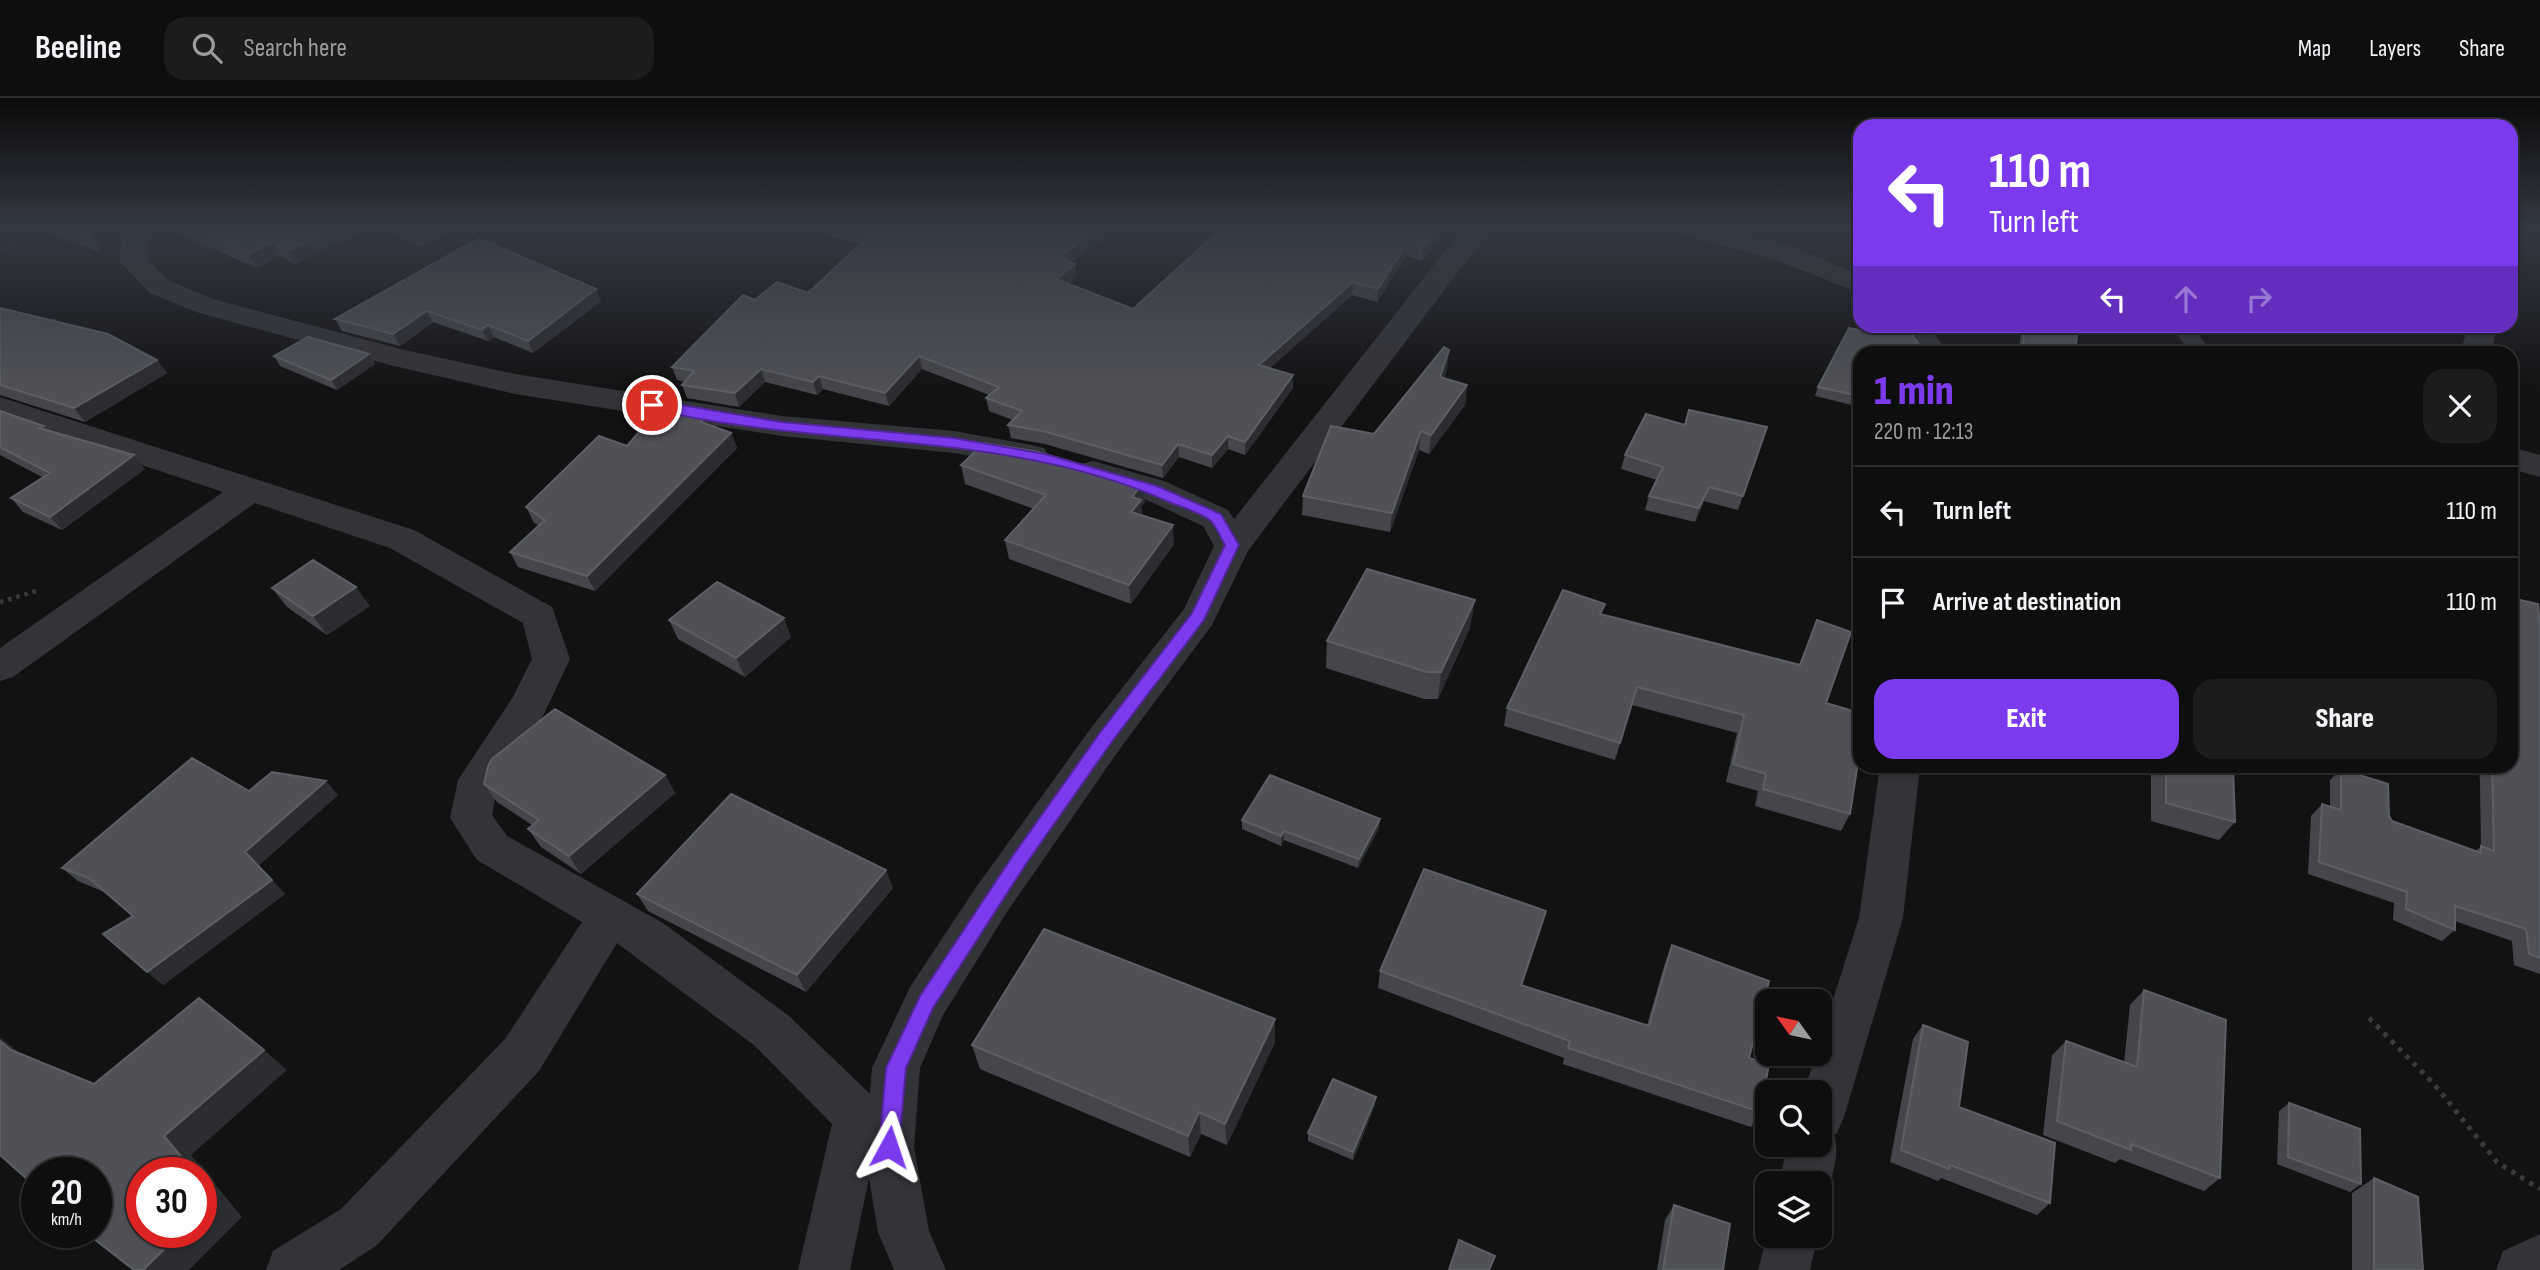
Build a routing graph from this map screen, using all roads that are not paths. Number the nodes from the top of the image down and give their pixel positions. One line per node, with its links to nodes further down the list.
1 (156, 283): 7 (street)
2 (1435, 283): 7 (street)
3 (0, 407): 6 (street)
4 (2518, 460): 5 (street)
5 (2540, 466)
6 (251, 489): 8 (street); 10 (street)
7 (1232, 545): 12 (street)
8 (0, 667)
9 (1899, 773): 11 (street)
10 (610, 916): 12 (street); 15 (street)
11 (1831, 1080)
12 (873, 1131): 16 (street); 17 (street)
13 (1789, 1248): 18 (street)
14 (2540, 1260): 19 (street)
15 (292, 1270)
16 (824, 1270)
17 (920, 1270)
18 (1784, 1270)
19 (2522, 1270)

